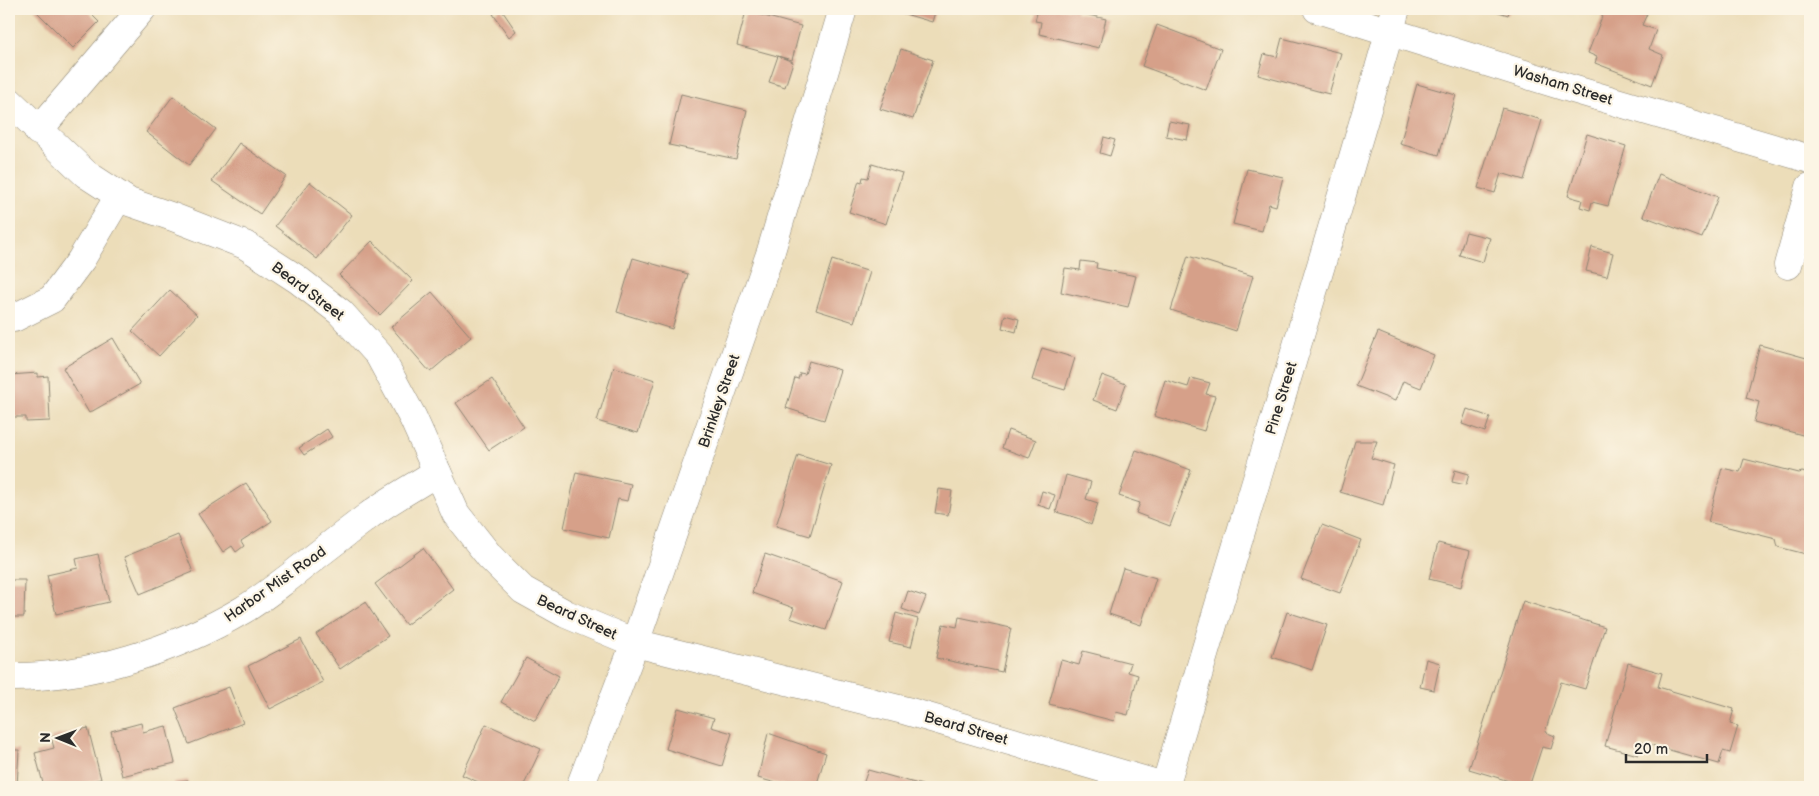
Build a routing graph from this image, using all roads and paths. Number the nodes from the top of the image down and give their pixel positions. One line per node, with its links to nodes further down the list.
1 (142, 9): 6 (street)
2 (843, 9): 13 (street, Brinkley Street)
3 (1317, 9): 4 (street, Washam Street)
4 (1393, 20): 7 (street, Washam Street); 16 (street, Pine Street)
5 (9, 101): 6 (street, Beard Street)
6 (38, 131): 9 (street, Beard Street)
7 (1810, 159)
8 (1810, 187): 10 (street)
9 (120, 196): 11 (street); 12 (street, Beard Street)
10 (1788, 265)
11 (9, 318)
12 (437, 472): 13 (street, Beard Street); 14 (street, Harbor Mist Road)
13 (635, 643): 15 (street, Brinkley Street); 16 (street, Beard Street)
14 (9, 677)
15 (580, 787)
16 (1166, 787)

